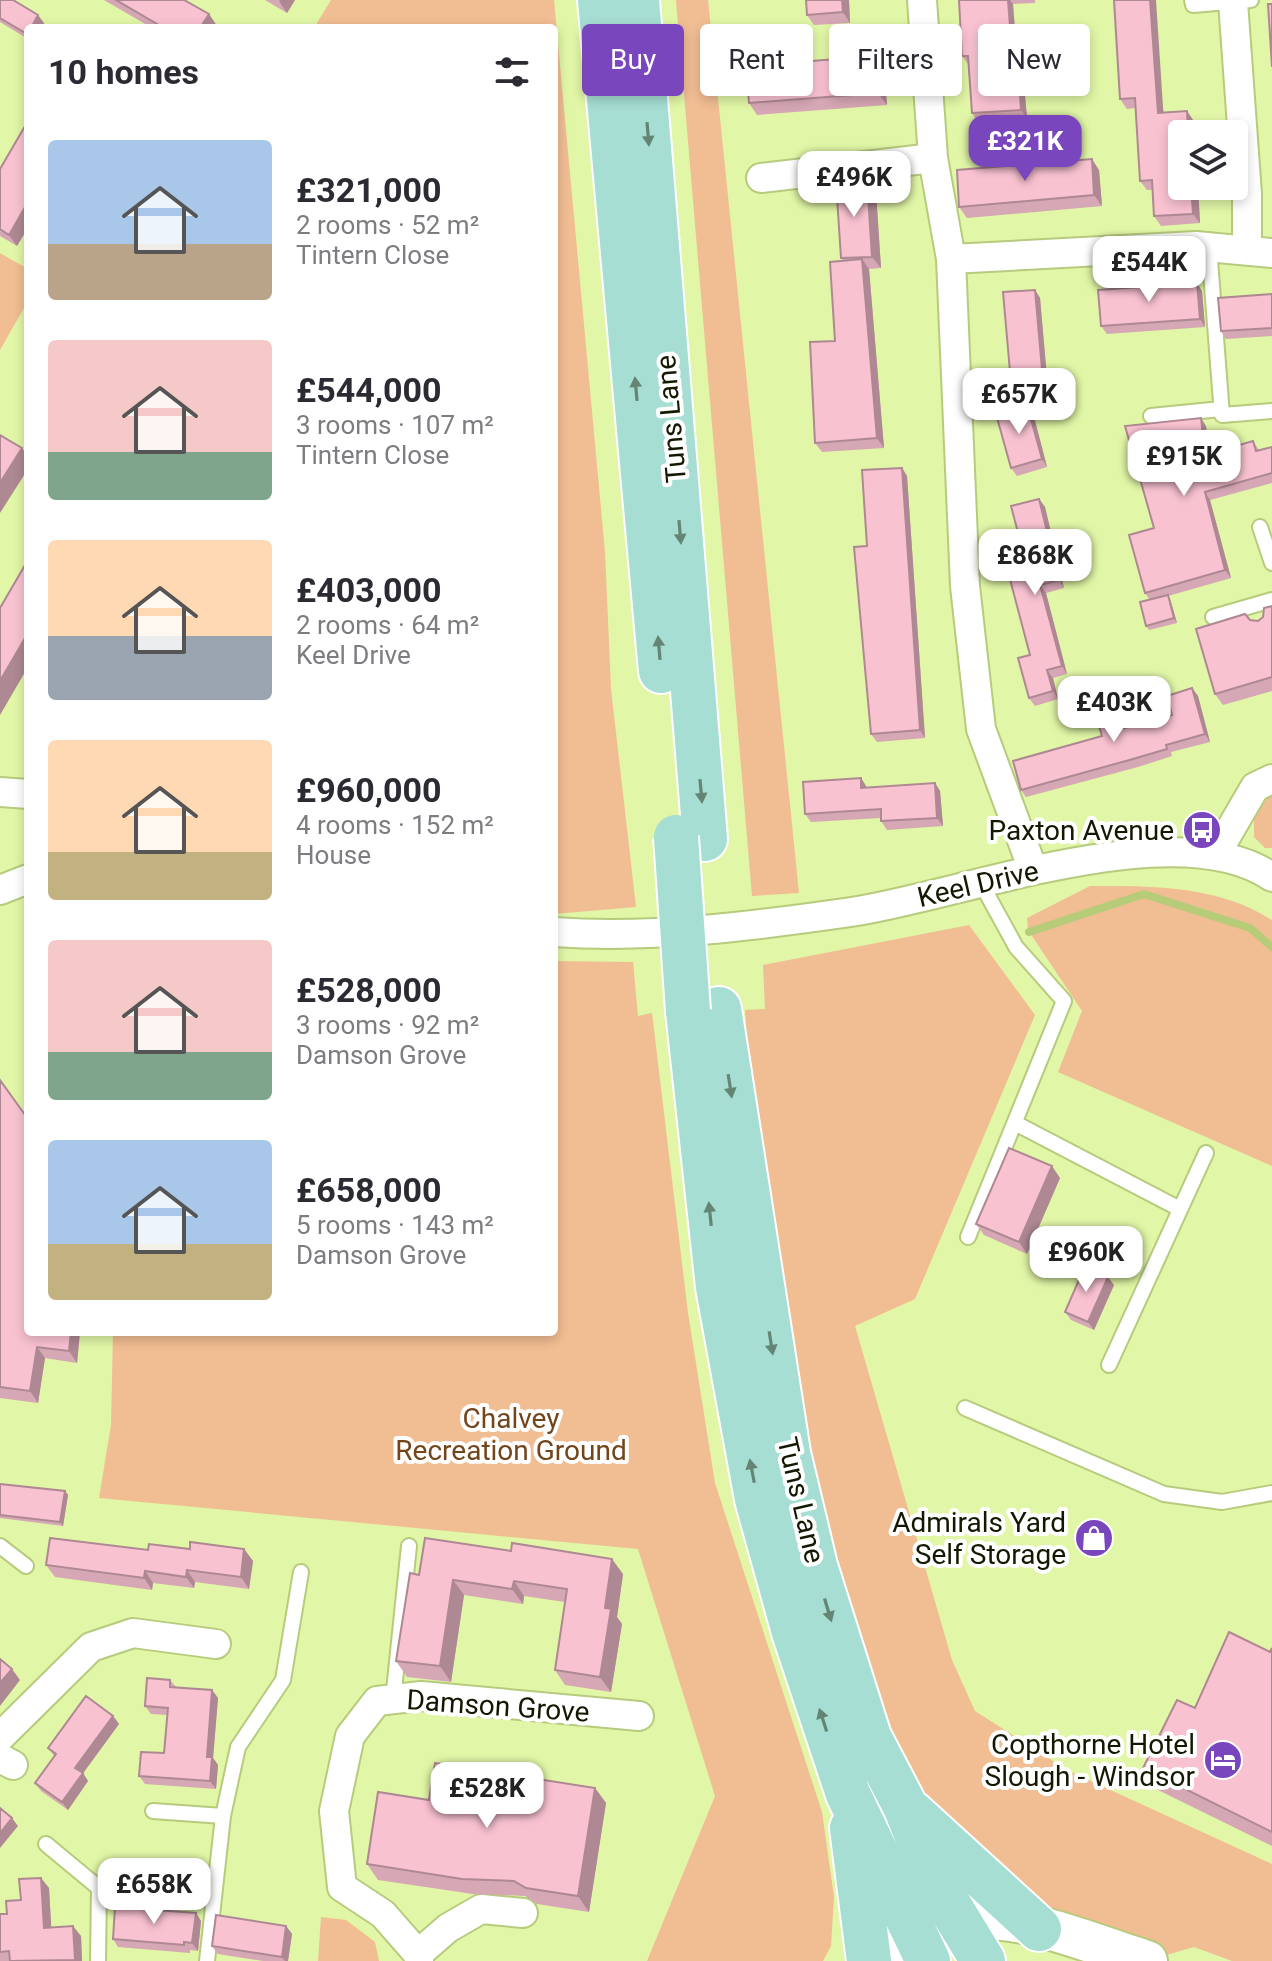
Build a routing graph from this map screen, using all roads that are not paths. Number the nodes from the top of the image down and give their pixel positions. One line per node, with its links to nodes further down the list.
1 (600, 0): 23 (main road, Tuns Lane, one-way to 1)
2 (637, 0): 23 (main road, Tuns Lane, one-way to 23)
3 (922, 0): 6 (street)
4 (1192, 0): 5 (lane)
5 (1242, 1): 9 (street)
6 (933, 158): 7 (street); 10 (street)
7 (761, 178)
8 (1209, 247): 9 (street); 10 (street); 11 (lane)
9 (1260, 250)
10 (951, 259): 25 (street)
11 (1221, 409): 12 (lane); 13 (lane)
12 (1272, 411)
13 (1151, 416)
14 (1260, 527): 15 (lane)
15 (1272, 563)
16 (1272, 600): 17 (lane)
17 (1256, 606): 18 (lane); 19 (lane)
18 (1213, 617)
19 (1263, 623)
20 (1272, 779): 24 (street)
21 (0, 792): 22 (street)
22 (24, 794)
23 (691, 838): 31 (main road, bridge)
24 (1216, 854): 25 (street, Keel Drive); 26 (street, Keel Drive)
25 (1033, 870): 28 (street, Keel Drive)
26 (1272, 877)
27 (24, 881): 29 (street)
28 (982, 885): 30 (street, Keel Drive); 32 (lane)
29 (0, 890)
30 (558, 932)
31 (704, 1010): 47 (main road, Tuns Lane, one-way to 31); 48 (main road, Tuns Lane, one-way to 48)
32 (1015, 1123): 34 (lane); 35 (lane)
33 (1206, 1153): 34 (lane)
34 (1178, 1208): 36 (lane)
35 (968, 1237)
36 (1109, 1365)
37 (965, 1408): 38 (lane)
38 (1272, 1493)
39 (0, 1546): 41 (lane)
40 (409, 1546): 44 (lane)
41 (26, 1566)
42 (301, 1572): 50 (lane)
43 (216, 1645): 46 (street)
44 (393, 1700): 45 (street, Damson Grove); 55 (street, Damson Grove)
45 (639, 1716)
46 (0, 1737)
47 (848, 1794): 54 (main road, Tuns Lane); 58 (main road)
48 (905, 1806): 53 (main road); 54 (main road, Tuns Lane)
49 (153, 1811): 50 (lane)
50 (223, 1816): 57 (lane)
51 (46, 1844): 56 (lane)
52 (523, 1913): 55 (street)
53 (1039, 1929): 54 (street); 60 (street); 61 (street)
54 (924, 1946): 59 (main road, Tuns Lane)
55 (419, 1958)
56 (98, 1961)
57 (207, 1961)
58 (869, 1961)
59 (983, 1961)
60 (1073, 1961)
61 (1147, 1961)

